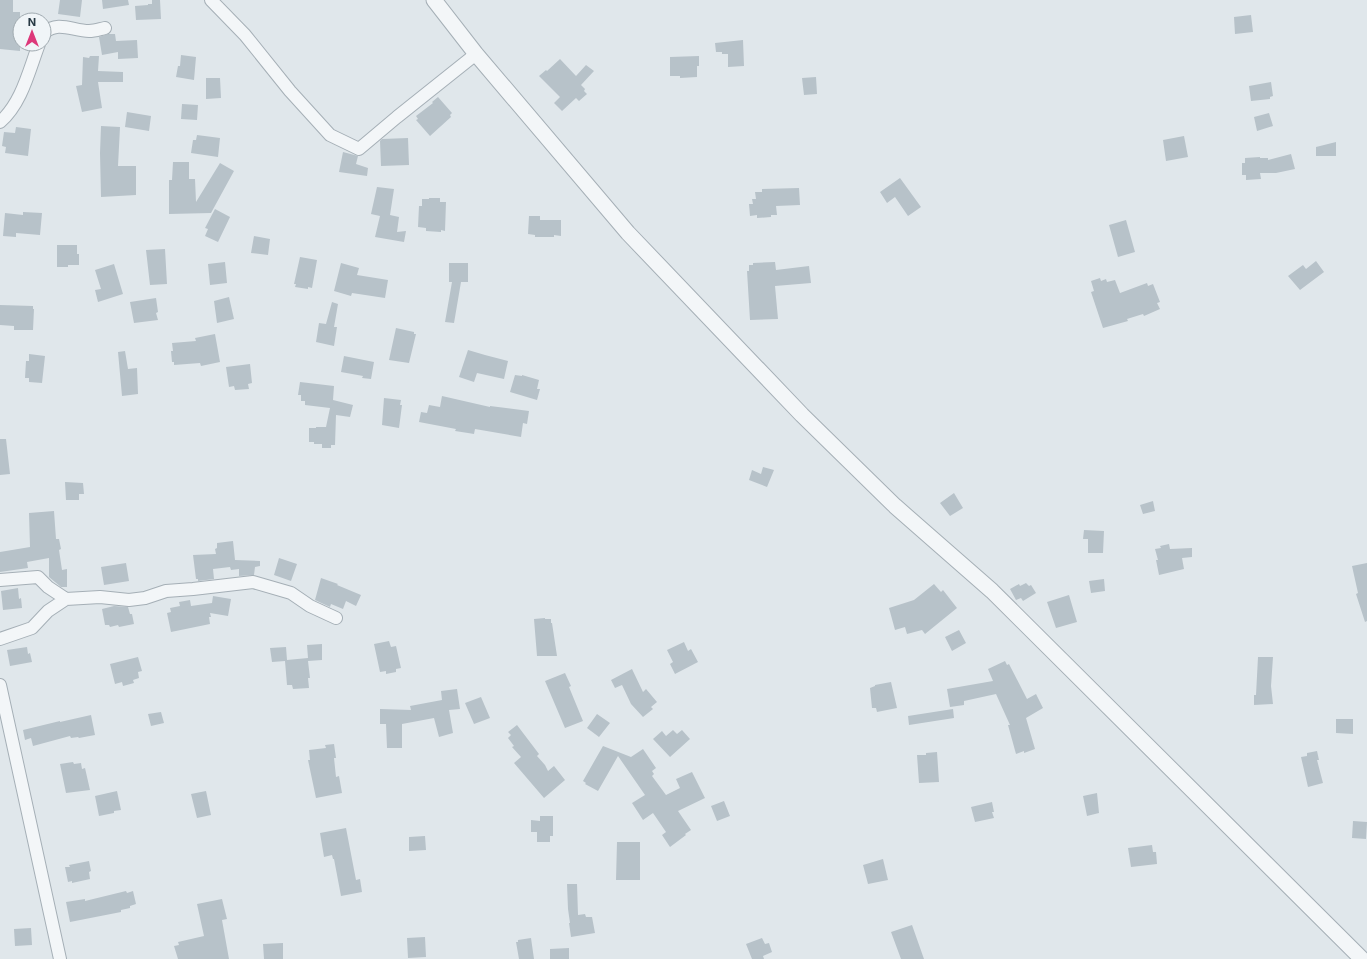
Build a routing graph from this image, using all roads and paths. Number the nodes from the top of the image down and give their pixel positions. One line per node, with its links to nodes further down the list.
1 (211, 0): 6 (street)
2 (434, 0): 6 (street)
3 (52, 28): 4 (street)
4 (105, 28)
5 (36, 52): 7 (street)
6 (476, 54): 14 (street)
7 (0, 122)
8 (0, 580): 9 (street)
9 (66, 599): 10 (street); 11 (street)
10 (336, 618)
11 (0, 639)
12 (0, 685): 13 (street)
13 (60, 959)
14 (1362, 959)

